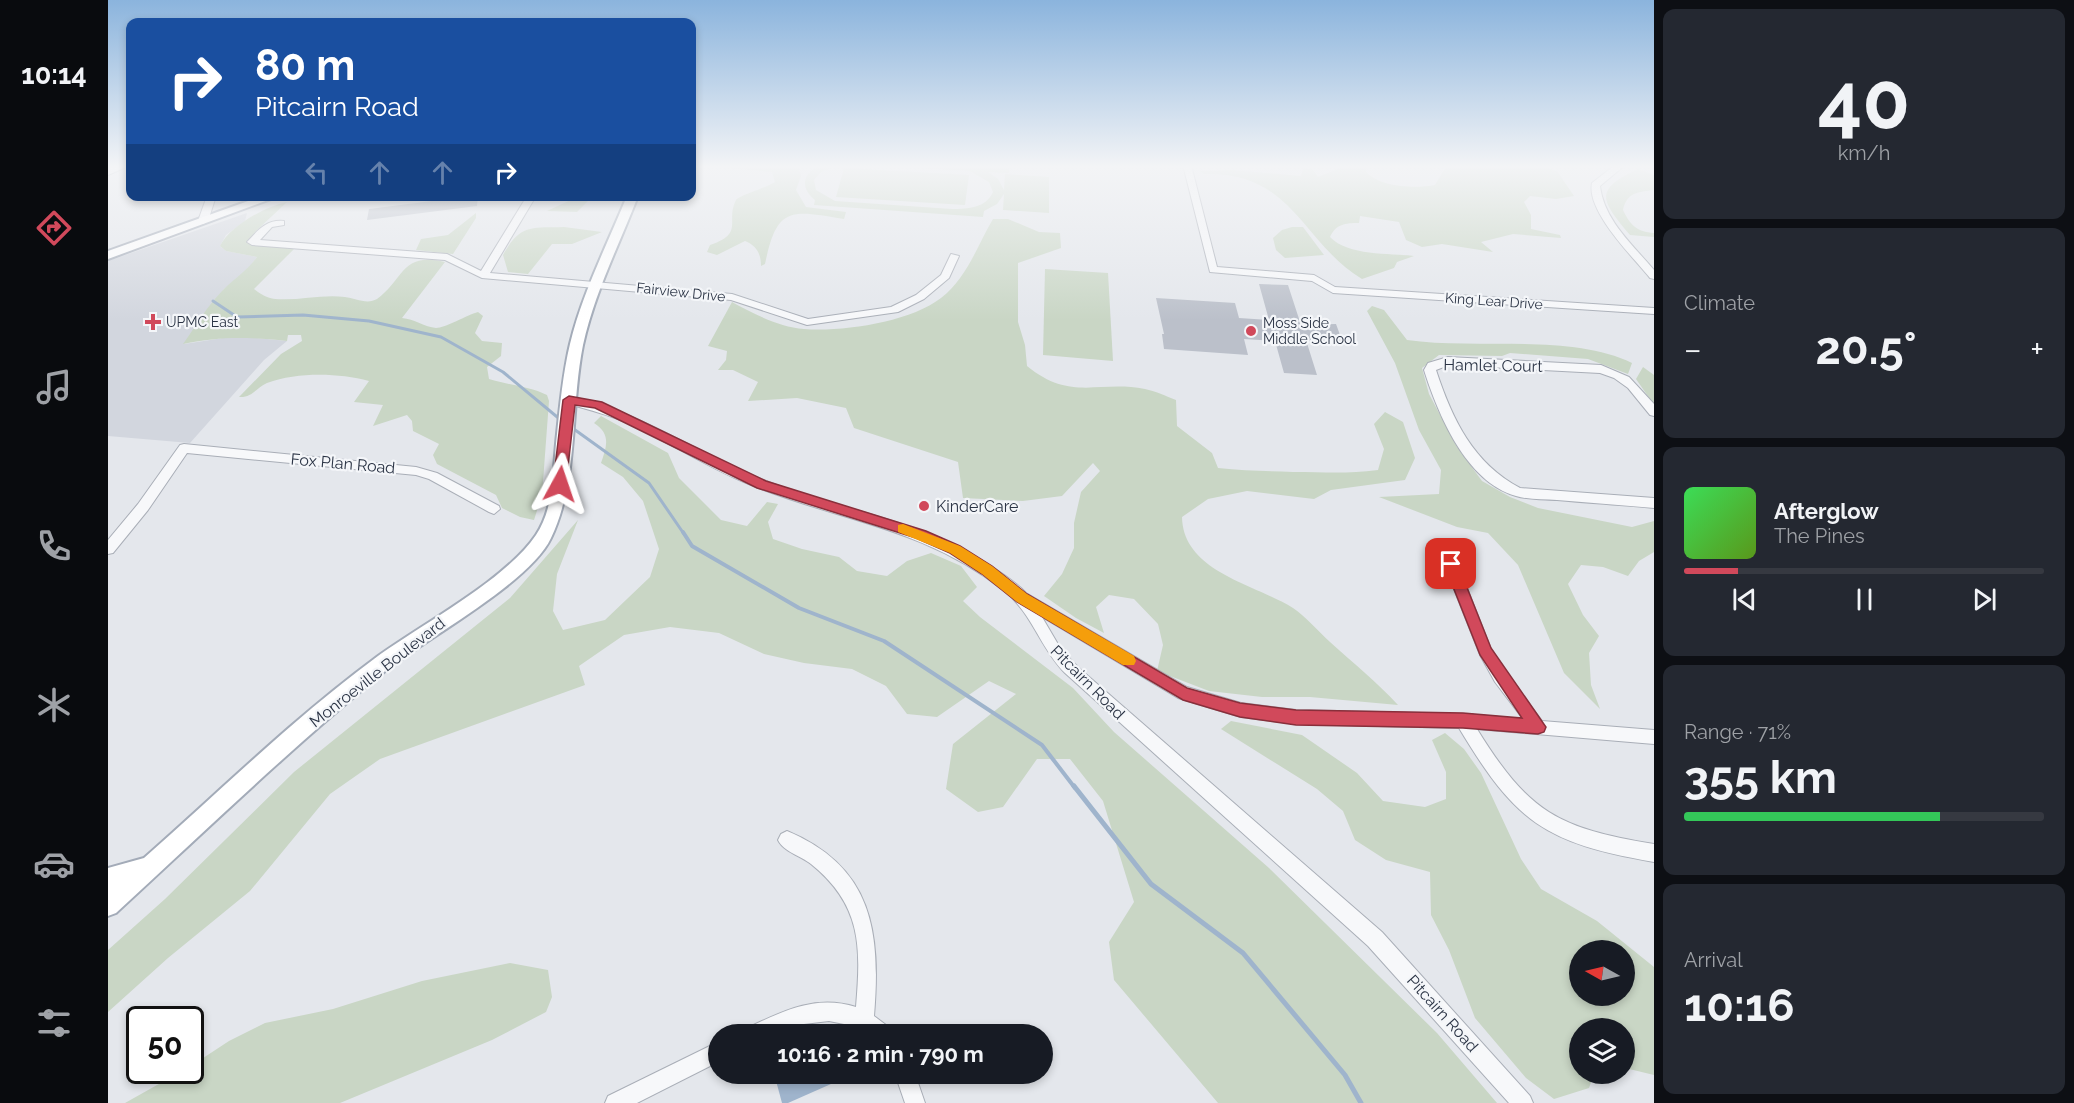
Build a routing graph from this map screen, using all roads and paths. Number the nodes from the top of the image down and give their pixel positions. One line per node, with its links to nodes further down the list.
1 (205, 216): 7 (street)
2 (216, 216): 7 (main road)
3 (520, 216): 11 (street)
4 (624, 216): 13 (main road, Monroeville Boulevard)
5 (1200, 216): 14 (street, King Lear Drive)
6 (1607, 216): 12 (street)
7 (203, 221): 9 (main road)
8 (281, 223): 11 (street)
9 (108, 255)
10 (954, 256): 13 (street, Fairview Drive)
11 (482, 275): 13 (street, Fairview Drive)
12 (1654, 276)
13 (596, 283): 15 (main road, Monroeville Boulevard)
14 (1654, 311)
15 (569, 400): 21 (street, Pitcairn Road); 27 (main road, Monroeville Boulevard)
16 (1654, 412): 17 (street, Hamlet Court)
17 (1654, 503)
18 (494, 509): 19 (street, Fox Plan Road)
19 (108, 549)
20 (1451, 564): 23 (street)
21 (1022, 598): 22 (street); 37 (street, Pitcairn Road)
22 (1463, 721): 23 (street); 26 (street)
23 (1538, 727): 24 (street)
24 (1654, 737)
25 (787, 840): 30 (street)
26 (1654, 853)
27 (151, 867): 28 (main road); 29 (main road, Monroeville Boulevard)
28 (108, 879)
29 (108, 905)
30 (864, 1020): 31 (street); 32 (street)
31 (777, 1024)
32 (869, 1024)
33 (708, 1057): 35 (street)
34 (908, 1084): 36 (street)
35 (615, 1103)
36 (915, 1103)
37 (1523, 1103)

